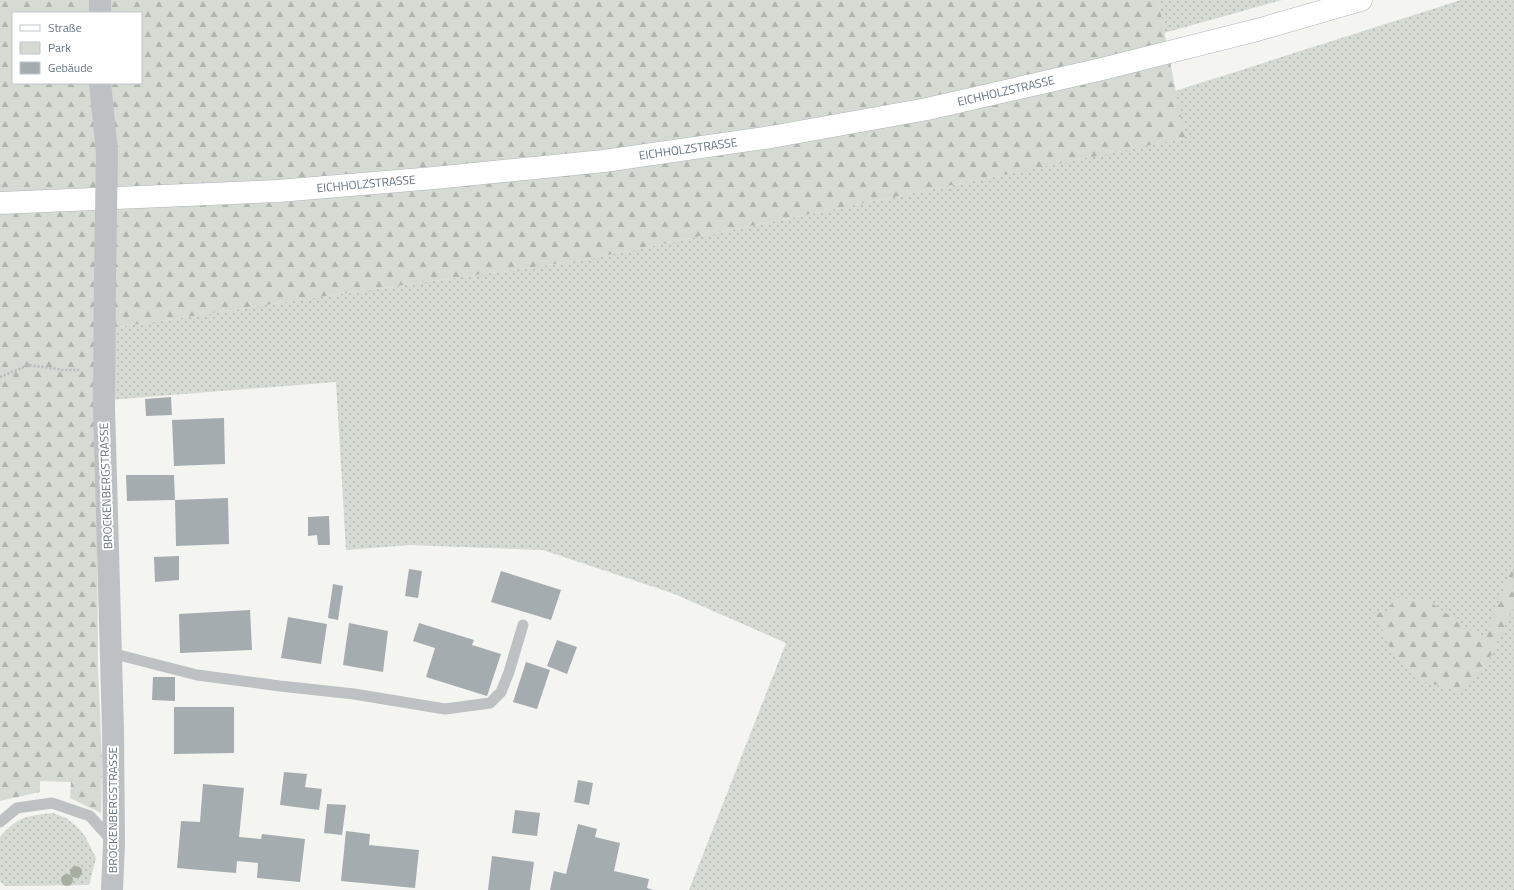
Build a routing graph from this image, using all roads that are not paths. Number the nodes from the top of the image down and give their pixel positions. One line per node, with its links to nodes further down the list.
1 (100, 0): 3 (street)
2 (1361, 0): 5 (main road, EICHHOLZSTRASSE)
3 (100, 12)
4 (100, 84): 7 (street, BROCKENBERGSTRASSE, bridge)
5 (0, 203)
6 (523, 625): 7 (lane)
7 (111, 653): 9 (street, BROCKENBERGSTRASSE)
8 (0, 822): 9 (lane)
9 (114, 844): 10 (street, BROCKENBERGSTRASSE)
10 (112, 890)

